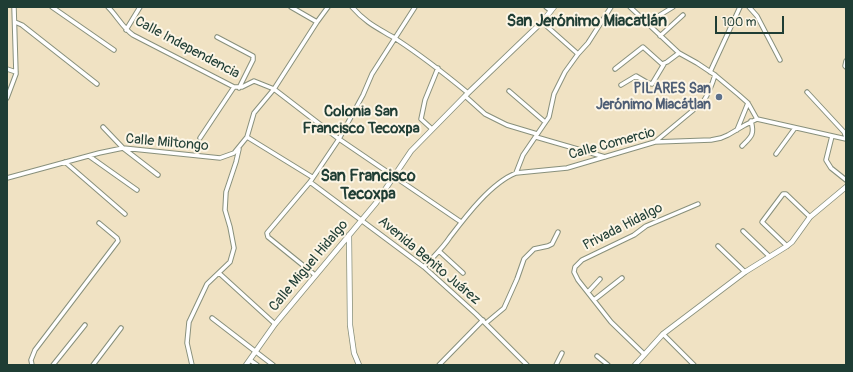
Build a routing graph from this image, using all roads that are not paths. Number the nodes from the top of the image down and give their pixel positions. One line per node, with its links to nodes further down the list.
1 (14, 7): 17 (street)
2 (52, 7): 25 (street)
3 (108, 7): 21 (street, Calle Independencia)
4 (140, 7): 21 (street)
5 (291, 7): 18 (street)
6 (328, 7): 18 (street)
7 (352, 7): 24 (street)
8 (415, 7): 24 (street)
9 (546, 7): 15 (street)
10 (611, 7): 27 (street)
11 (630, 7): 20 (street)
12 (673, 7): 20 (street)
13 (740, 7): 36 (street)
14 (749, 7): 28 (street)
15 (552, 9): 19 (street, Calle Miguel Hidalgo)
16 (683, 14): 22 (street)
17 (15, 22): 35 (street); 38 (street)
18 (317, 22): 42 (street)
19 (542, 22): 27 (street); 45 (street, Calle Miguel Hidalgo)
20 (647, 23): 22 (street)
21 (126, 30): 40 (street, Calle Independencia)
22 (660, 36): 26 (street)
23 (217, 37): 41 (street)
24 (395, 38): 31 (street); 60 (street)
25 (114, 50)
26 (679, 53): 30 (street); 36 (street)
27 (578, 54): 50 (street)
28 (780, 60)
29 (846, 62): 32 (street)
30 (664, 64): 34 (street); 39 (street)
31 (438, 68): 45 (street); 53 (street)
32 (846, 68)
33 (7, 69): 35 (street)
34 (615, 69)
35 (16, 72): 46 (street)
36 (710, 72): 37 (street)
37 (714, 75): 47 (street); 61 (street)
38 (97, 84)
39 (622, 85)
40 (234, 88): 41 (street, Calle Independencia); 57 (street)
41 (239, 88): 42 (street, Calle Independencia)
42 (274, 89): 58 (street); 60 (street, Calle Independencia)
43 (509, 91): 50 (street)
44 (807, 92): 59 (street)
45 (466, 94): 53 (street, Calle Miguel Hidalgo); 55 (street)
46 (7, 98)
47 (748, 103): 48 (street); 54 (street)
48 (757, 118): 49 (street, Calle Comercio); 52 (street)
49 (751, 121): 54 (street, Calle Comercio); 62 (street)
50 (545, 122): 55 (street)
51 (103, 127): 63 (street)
52 (795, 128): 56 (street); 65 (street)
53 (432, 129): 71 (street, Calle Miguel Hidalgo)
54 (737, 130): 61 (street, Calle Comercio)
55 (537, 136): 67 (street); 69 (street)
56 (832, 136): 59 (street); 74 (street)
57 (200, 138)
58 (247, 138): 64 (street, Calle Miltongo); 72 (street)
59 (846, 138)
60 (339, 139): 71 (street, Calle Independencia); 72 (street)
61 (655, 142): 67 (street, Calle Comercio)
62 (742, 146)
63 (124, 148): 64 (street, Calle Miltongo); 66 (street, Calle Miltongo); 70 (street)
64 (239, 149): 95 (street)
65 (776, 154)
66 (89, 156): 68 (street, Calle Miltongo); 77 (street)
67 (606, 157): 69 (street, Calle Comercio)
68 (65, 162): 73 (street, Calle Miltongo); 81 (street)
69 (516, 173): 84 (street)
70 (158, 175)
71 (394, 176): 83 (street, Calle Miguel Hidalgo); 84 (street, Calle Independencia)
72 (312, 177): 75 (street)
73 (7, 178)
74 (846, 180)
75 (310, 182): 83 (street, Avenida Benito Juárez); 97 (street)
76 (846, 187): 78 (street)
77 (137, 190)
78 (842, 191): 79 (street); 82 (street)
79 (846, 195)
80 (698, 204): 100 (street, Privada Hidalgo)
81 (125, 214)
82 (810, 217): 90 (street); 90 (street)
83 (362, 219): 88 (street, Calle Miguel Hidalgo); 93 (street, Avenida Benito Juárez)
84 (461, 222): 91 (street)
85 (99, 223): 113 (street)
86 (743, 231): 92 (street)
87 (558, 232): 103 (street)
88 (349, 235): 97 (street, Calle Miguel Hidalgo); 120 (street)
89 (718, 246): 94 (street)
90 (787, 246): 92 (street)
91 (439, 251): 93 (street); 96 (street)
92 (769, 256): 94 (street)
93 (424, 267): 103 (street, Avenida Benito Juárez)
94 (745, 272): 107 (street)
95 (219, 273): 104 (street); 116 (street)
96 (463, 273)
97 (315, 275): 104 (street, Calle Miguel Hidalgo)
98 (622, 278): 101 (street)
99 (600, 279): 100 (street)
100 (588, 292): 101 (street, Privada Hidalgo)
101 (594, 300): 110 (street, Privada Hidalgo)
102 (212, 318): 108 (street)
103 (484, 322): 121 (street); 122 (street, Avenida Benito Juárez)
104 (275, 324): 108 (street, Calle Miguel Hidalgo)
105 (85, 325): 114 (street)
106 (121, 328): 115 (street)
107 (662, 334): 110 (street); 126 (street)
108 (255, 352): 112 (street, Calle Miguel Hidalgo); 119 (street)
109 (562, 354): 123 (street)
110 (644, 354): 125 (street)
111 (597, 356): 124 (street)
112 (250, 360): 117 (street, Calle Miguel Hidalgo); 118 (street)
113 (32, 365)
114 (53, 365)
115 (93, 365)
116 (192, 365)
117 (246, 365)
118 (257, 365)
119 (273, 365)
120 (358, 365)
121 (439, 365)
122 (527, 365)
123 (556, 365)
124 (608, 365)
125 (635, 365)
126 (694, 365)

